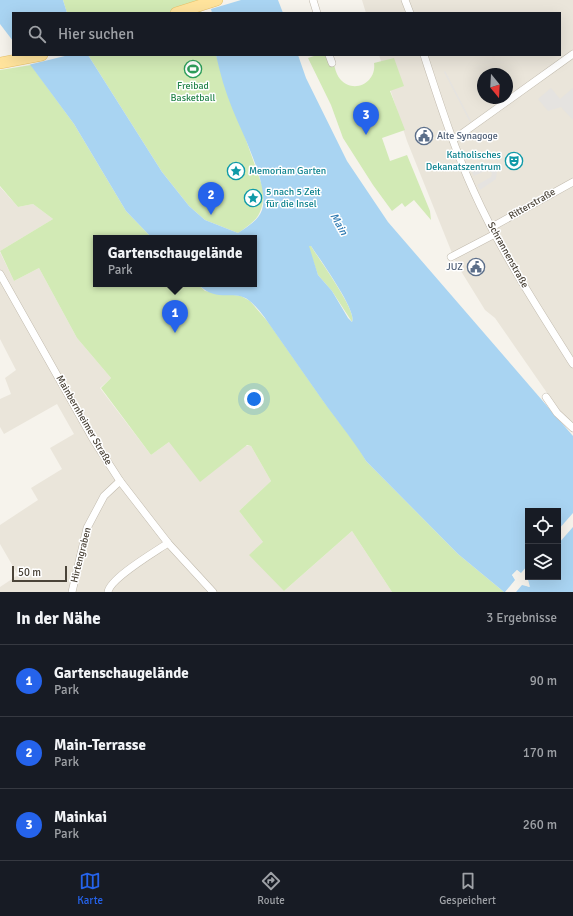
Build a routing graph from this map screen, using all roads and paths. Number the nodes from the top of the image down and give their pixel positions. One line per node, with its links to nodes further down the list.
1 (217, 0): 4 (main road)
2 (312, 0): 5 (street)
3 (405, 0): 6 (street)
4 (179, 12)
5 (316, 12)
6 (410, 12)
7 (573, 54): 13 (street)
8 (37, 56): 11 (main road)
9 (329, 56): 12 (street)
10 (424, 56): 13 (street, Schrannenstraße)
11 (0, 63)
12 (332, 63)
13 (453, 140): 15 (street, Schrannenstraße)
14 (573, 182): 15 (street, Ritterstraße)
15 (492, 227): 16 (street, Schrannenstraße)
16 (495, 234): 17 (street); 19 (street, Schrannenstraße)
17 (451, 257)
18 (0, 274): 22 (street, Mainbernheimer Straße)
19 (573, 364)
20 (546, 397): 21 (street)
21 (573, 428)
22 (120, 481): 23 (street, Mainbernheimer Straße); 24 (street, Hirtengraben)
23 (168, 543): 25 (street); 26 (street, Mainbernheimer Straße)
24 (72, 592)
25 (108, 592)
26 (213, 592)

